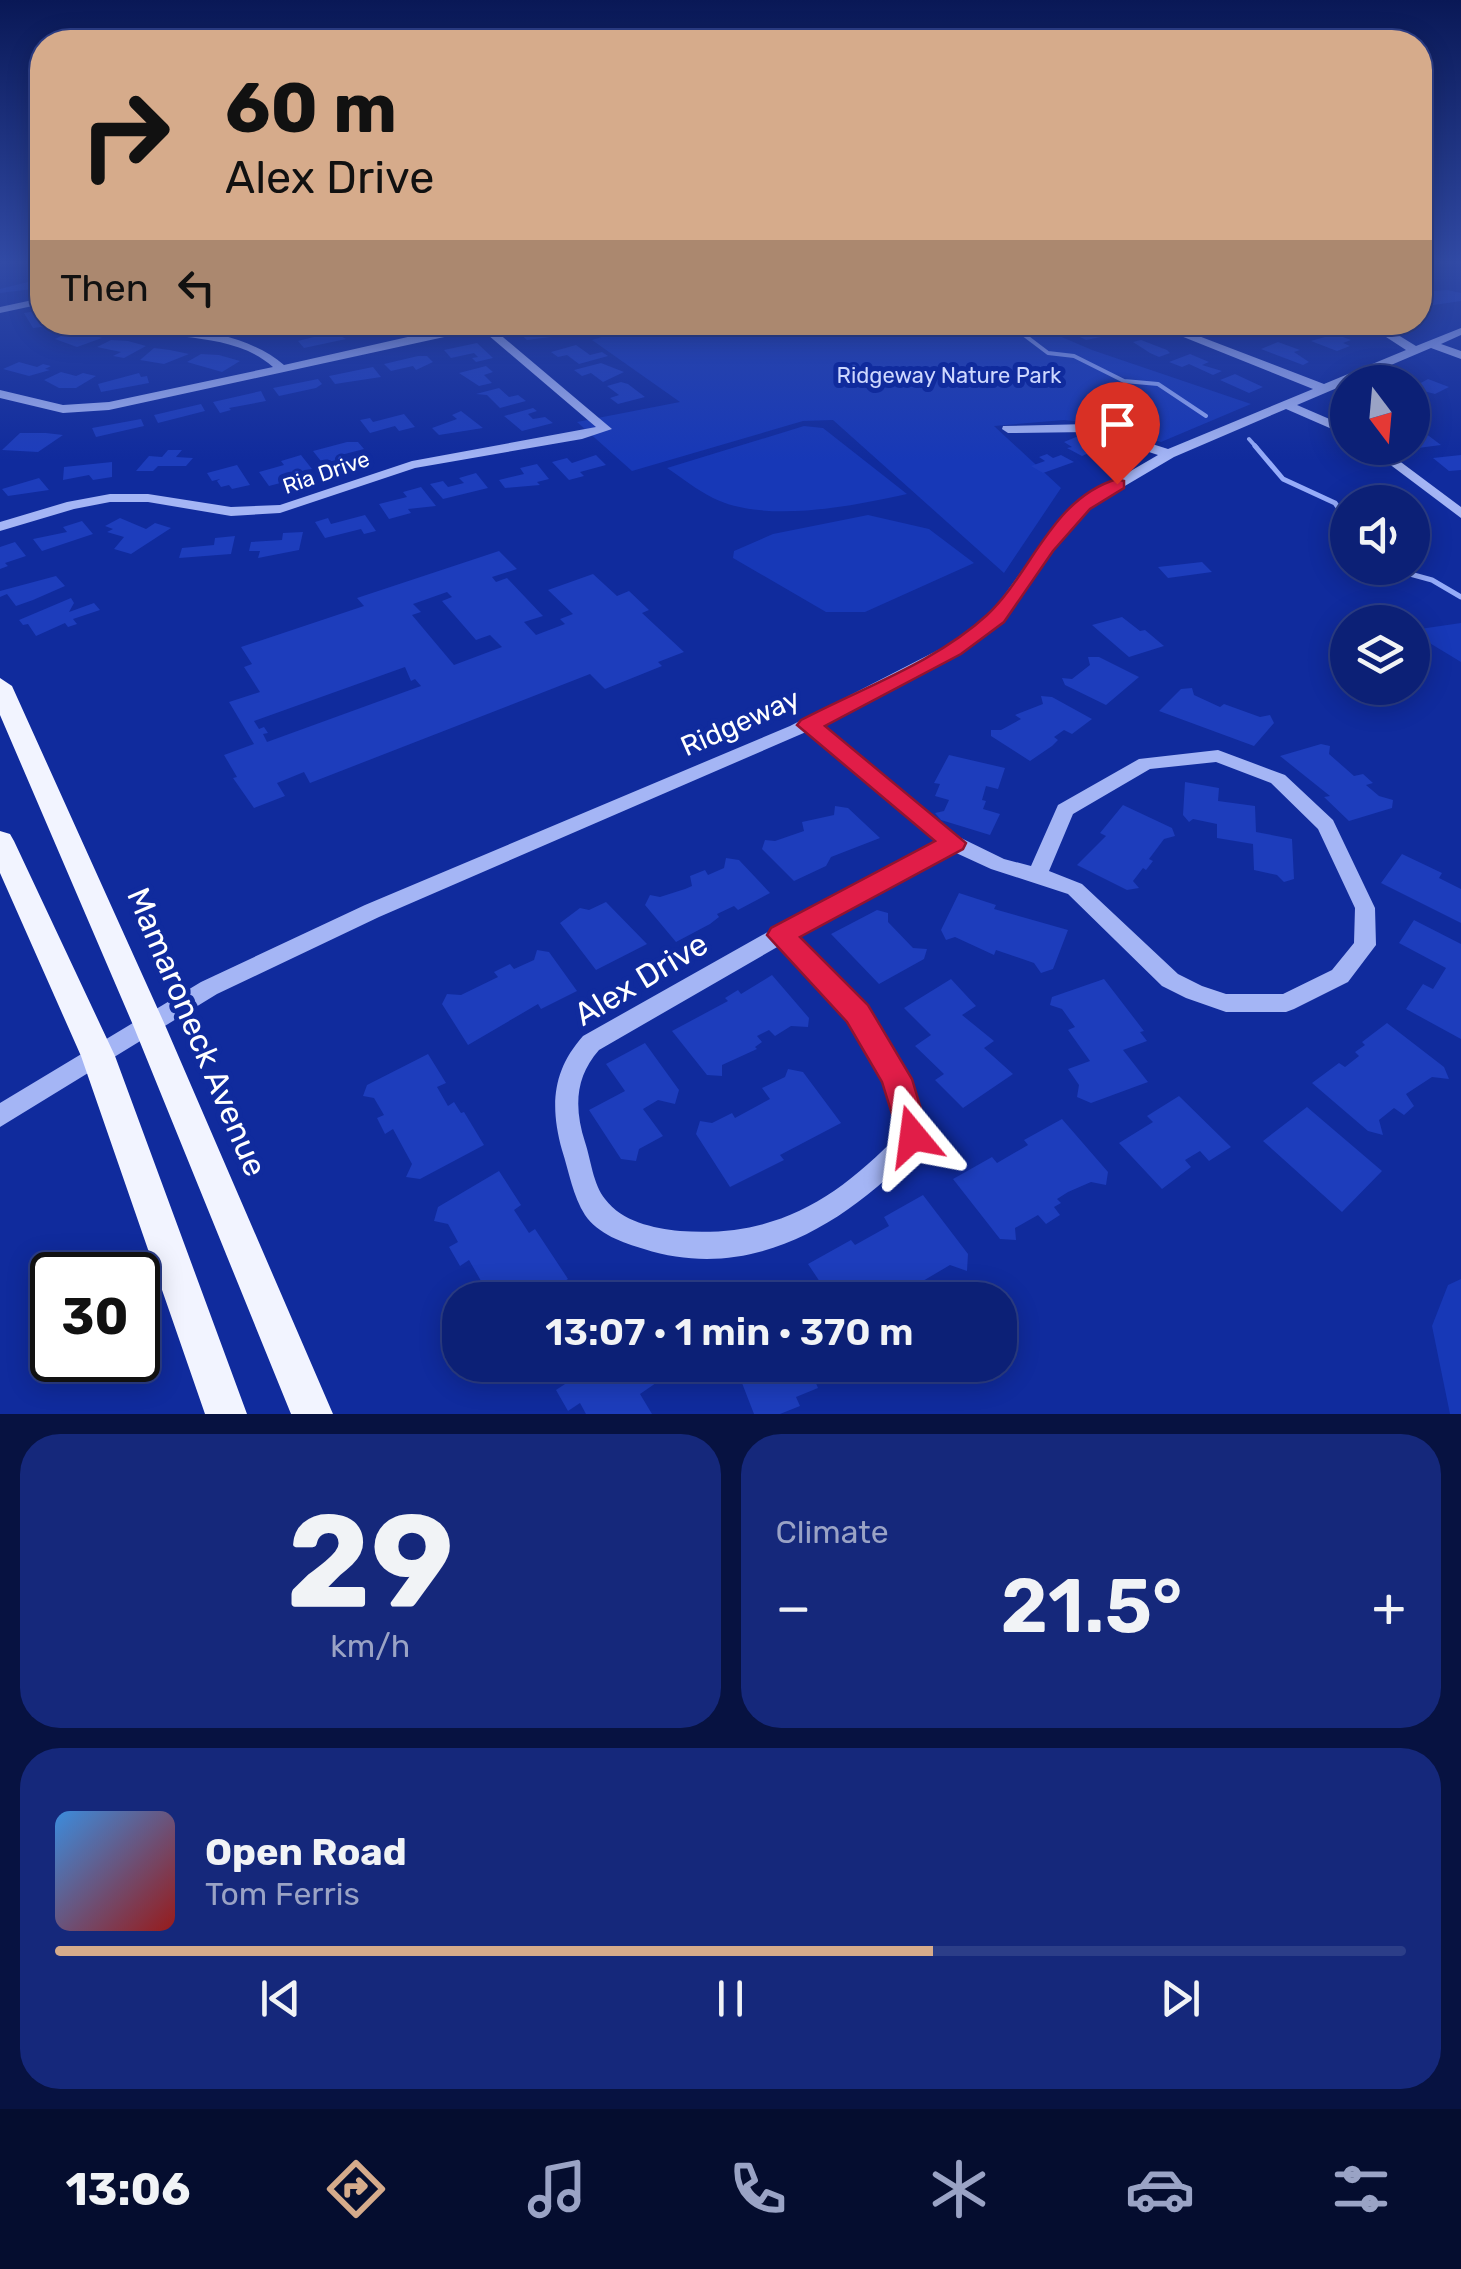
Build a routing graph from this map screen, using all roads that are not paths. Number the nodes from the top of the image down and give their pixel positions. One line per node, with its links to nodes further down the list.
1 (1461, 330): 7 (street, Ridgeway)
2 (188, 335): 9 (street)
3 (432, 335): 9 (street)
4 (493, 335): 18 (street, Ria Drive)
5 (1185, 335): 10 (street)
6 (1396, 335): 7 (street)
7 (1422, 347): 8 (street); 10 (street, Ridgeway)
8 (1461, 354)
9 (282, 369): 11 (street)
10 (1325, 389): 12 (street, Ridgeway)
11 (0, 394)
12 (1287, 405): 13 (street); 15 (street, Ridgeway)
13 (1330, 424)
14 (1008, 429): 15 (street)
15 (1169, 454): 20 (street, Ridgeway)
16 (1396, 465): 17 (street)
17 (1461, 514)
18 (0, 527)
19 (0, 686): 25 (main road, Mamaroneck Avenue)
20 (809, 725): 22 (street); 25 (street, Ridgeway)
21 (0, 841): 26 (main road)
22 (954, 843): 23 (street); 24 (street, Alex Drive)
23 (1038, 874): 23 (street)
24 (781, 935): 24 (street, Alex Drive)
25 (149, 1024): 26 (street, Ridgeway); 29 (main road, Mamaroneck Avenue)
26 (98, 1056): 27 (street, Ridgeway); 28 (main road)
27 (0, 1116)
28 (226, 1414)
29 (312, 1414)

